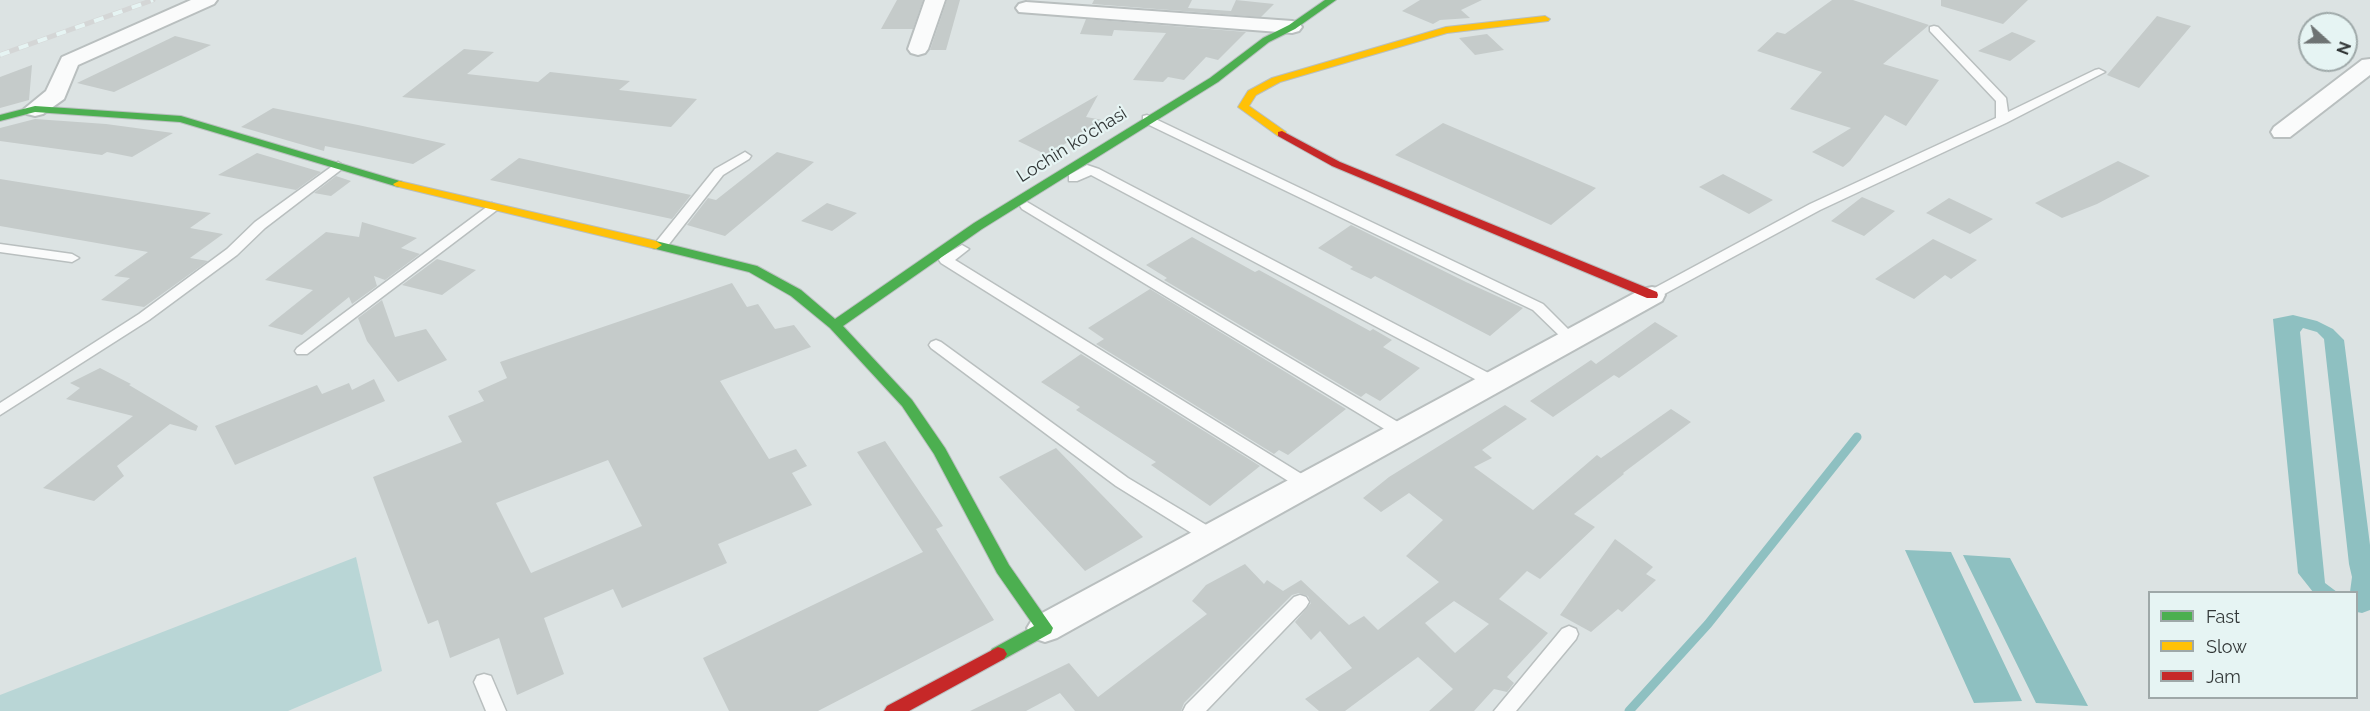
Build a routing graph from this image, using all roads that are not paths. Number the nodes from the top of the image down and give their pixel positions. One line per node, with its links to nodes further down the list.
1 (207, 0): 11 (street)
2 (935, 0): 8 (street)
3 (1331, 0): 6 (street, Lochin ko'chasi)
4 (1026, 8): 6 (street)
5 (1545, 19): 23 (street)
6 (1292, 27): 13 (street, Lochin ko'chasi)
7 (1934, 29): 14 (lane)
8 (918, 49)
9 (2370, 65): 15 (street)
10 (2099, 72): 14 (lane)
11 (35, 109): 12 (street); 17 (street)
12 (0, 118)
13 (1147, 119): 24 (street, Lochin ko'chasi); 25 (lane)
14 (2002, 120): 23 (lane)
15 (2282, 132)
16 (745, 156): 20 (lane)
17 (338, 166): 19 (street); 29 (lane)
18 (1028, 206): 28 (lane); 30 (lane); 31 (lane)
19 (492, 207): 20 (street); 27 (lane)
20 (661, 245): 24 (street)
21 (0, 248): 22 (lane)
22 (72, 258)
23 (1652, 295): 25 (street)
24 (835, 325): 34 (street)
25 (1571, 339): 28 (street)
26 (936, 345): 32 (lane)
27 (302, 351)
28 (1493, 382): 30 (street)
29 (0, 410)
30 (1402, 432): 31 (street)
31 (1306, 485): 32 (street)
32 (1212, 537): 34 (street)
33 (1300, 602): 39 (lane)
34 (1045, 628): 38 (street)
35 (1569, 634): 40 (lane)
36 (484, 682): 37 (lane)
37 (496, 711)
38 (893, 711)
39 (1193, 711)
40 (1504, 711)

